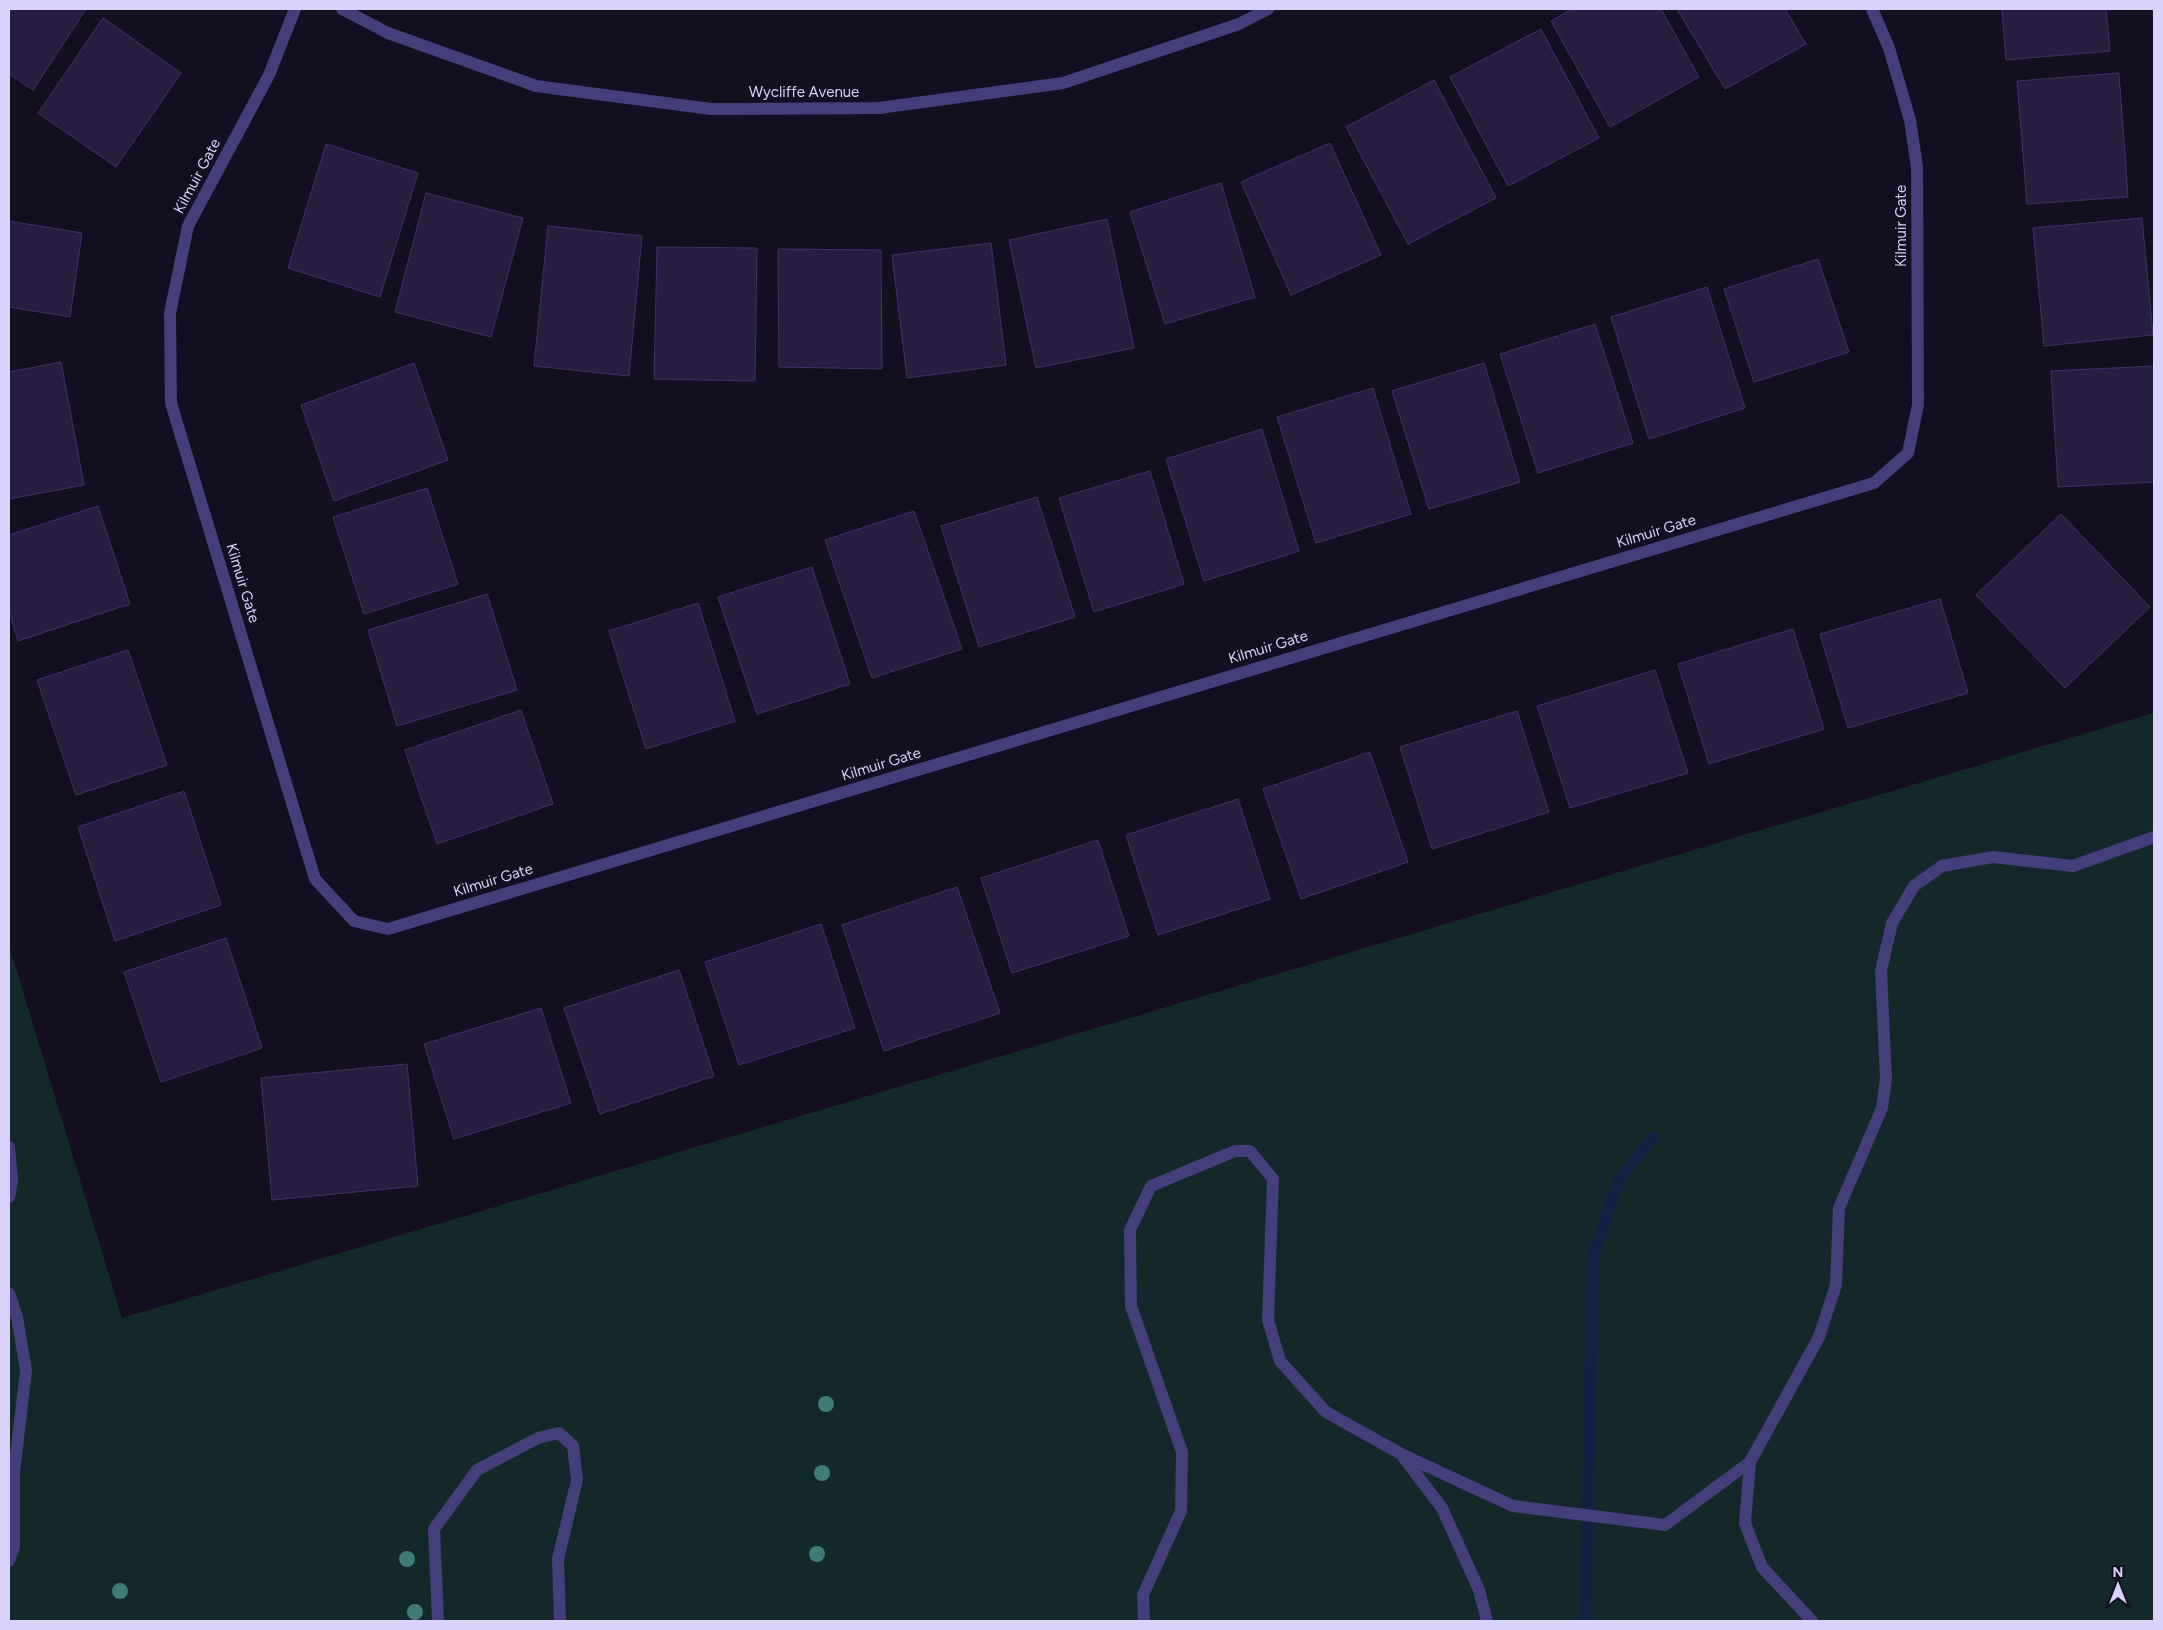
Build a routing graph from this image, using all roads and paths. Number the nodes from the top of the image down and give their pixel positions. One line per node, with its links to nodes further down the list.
1 (295, 9): 4 (street, Kilmuir Gate)
2 (342, 9): 3 (street, Wycliffe Avenue)
3 (1268, 9)
4 (1872, 9)
5 (2154, 836): 10 (street)
6 (9, 1147): 7 (street)
7 (9, 1197)
8 (9, 1293): 11 (street)
9 (1403, 1455): 10 (street); 14 (street); 15 (street)
10 (1750, 1462): 16 (street)
11 (9, 1561)
12 (438, 1621): 13 (street)
13 (560, 1621)
14 (1144, 1621)
15 (1487, 1621)
16 (1812, 1621)

